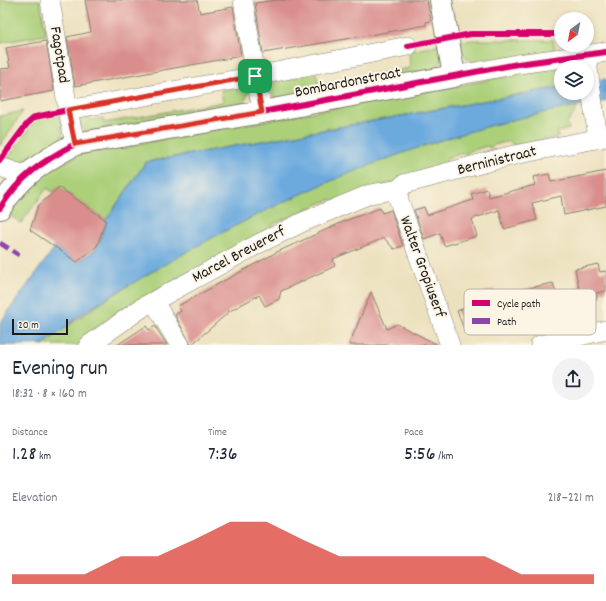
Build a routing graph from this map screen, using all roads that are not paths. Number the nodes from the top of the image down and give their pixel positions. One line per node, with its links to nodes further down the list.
1 (50, 0): 9 (street, Fagotpad)
2 (243, 0): 7 (street)
3 (441, 0): 8 (street)
4 (408, 46): 7 (street, Bombardonstraat)
5 (606, 52): 6 (street, Bombardonstraat)
6 (586, 55): 8 (street, Bombardonstraat); 11 (street, Berninistraat)
7 (255, 76): 9 (street, Bombardonstraat); 10 (street)
8 (454, 76): 10 (street, Bombardonstraat)
9 (68, 110): 12 (street)
10 (262, 112): 12 (street, Bombardonstraat)
11 (602, 138): 15 (street, Berninistraat)
12 (75, 144): 14 (street, Bombardonstraat)
13 (0, 167): 14 (street)
14 (25, 175): 16 (street, Bombardonstraat)
15 (400, 189): 17 (street, Marcel Breuererf); 23 (street, Walter Gropiuserf)
16 (2, 199)
17 (154, 302): 21 (street, Marcel Breuererf); 22 (street)
18 (606, 330): 19 (street)
19 (596, 332)
20 (584, 335): 24 (street)
21 (89, 345)
22 (180, 345)
23 (450, 345)
24 (540, 345)

